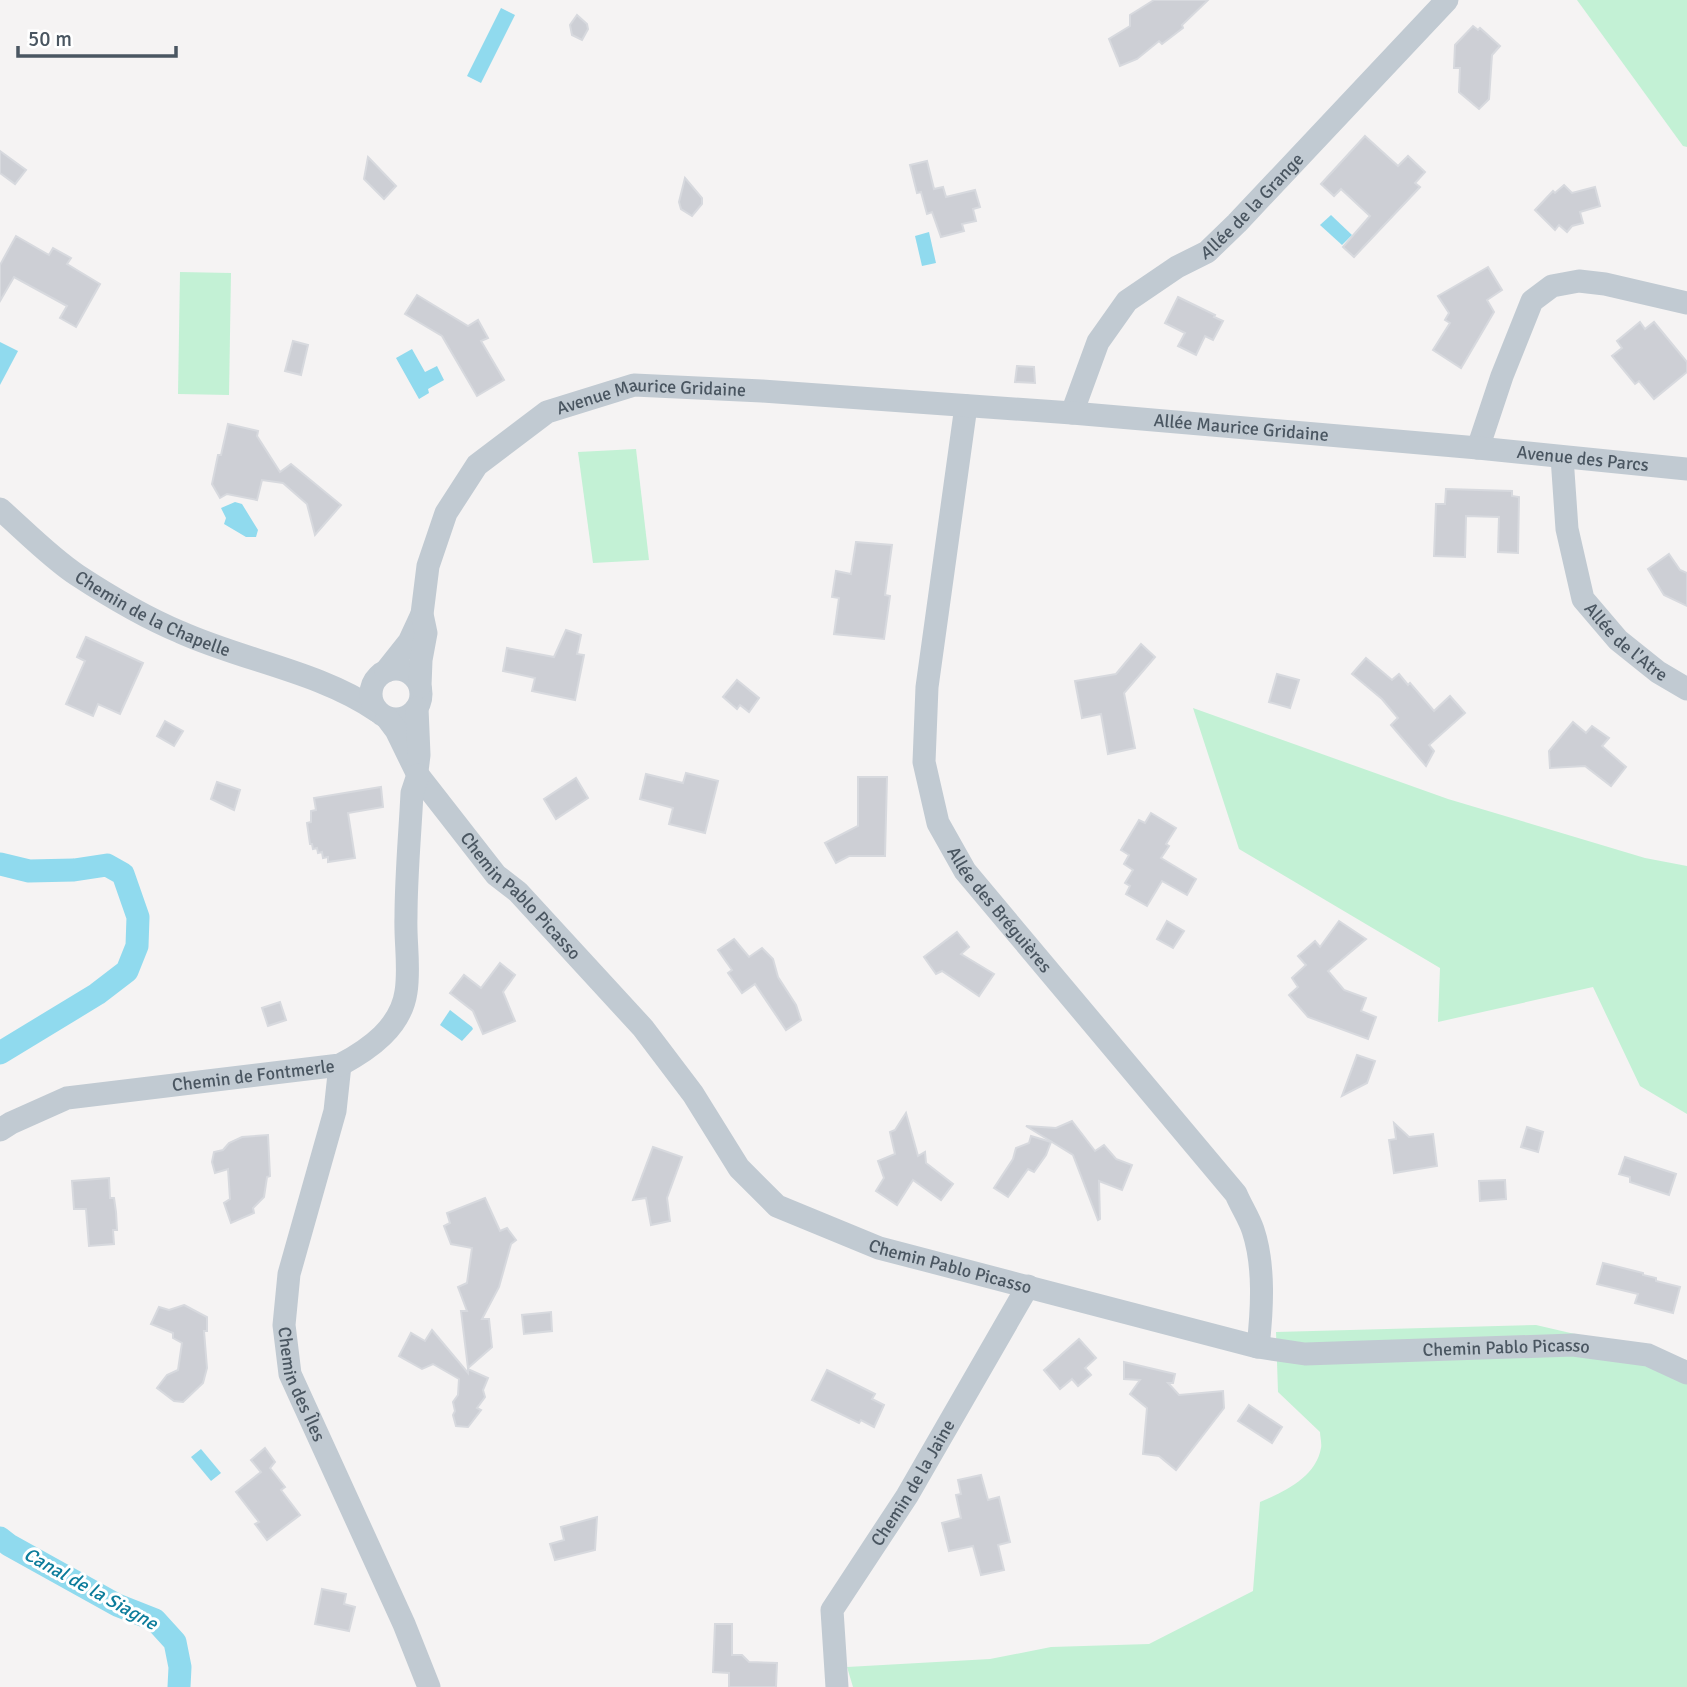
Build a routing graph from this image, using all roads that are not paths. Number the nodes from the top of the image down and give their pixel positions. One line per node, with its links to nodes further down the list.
1 (1447, 0): 5 (street, Allée de la Grange)
2 (1687, 303): 6 (street)
3 (966, 406): 4 (street, Avenue Maurice Gridaine); 10 (street, Avenue Maurice Gridaine); 20 (street, Allée des Bréguières)
4 (1005, 408): 5 (street, Allée Maurice Gridaine)
5 (1072, 413): 6 (street, Allée Maurice Gridaine)
6 (1478, 448): 7 (street, Avenue des Parcs)
7 (1562, 457): 8 (street, Avenue des Parcs); 13 (street, Allée de l'Atre)
8 (1687, 469)
9 (0, 509): 12 (street, Chemin de la Chapelle)
10 (422, 614): 11 (street, Avenue Maurice Gridaine); 14 (street, Avenue Maurice Gridaine)
11 (382, 674): 12 (street, Chemin de la Chapelle); 14 (street); 15 (street)
12 (325, 683): 15 (street, Chemin de la Chapelle)
13 (1687, 689)
14 (419, 697): 15 (street); 16 (street)
15 (382, 715): 16 (street, Chemin Pablo Picasso)
16 (416, 780): 17 (street, Chemin de Fontmerle); 19 (street, Chemin Pablo Picasso)
17 (340, 1065): 18 (street, Chemin de Fontmerle); 22 (street, Chemin des Îles)
18 (0, 1130)
19 (1028, 1286): 20 (street, Chemin Pablo Picasso); 23 (street, Chemin de la Jaine)
20 (1258, 1347): 21 (street, Chemin Pablo Picasso)
21 (1687, 1373)
22 (429, 1687)
23 (837, 1687)

